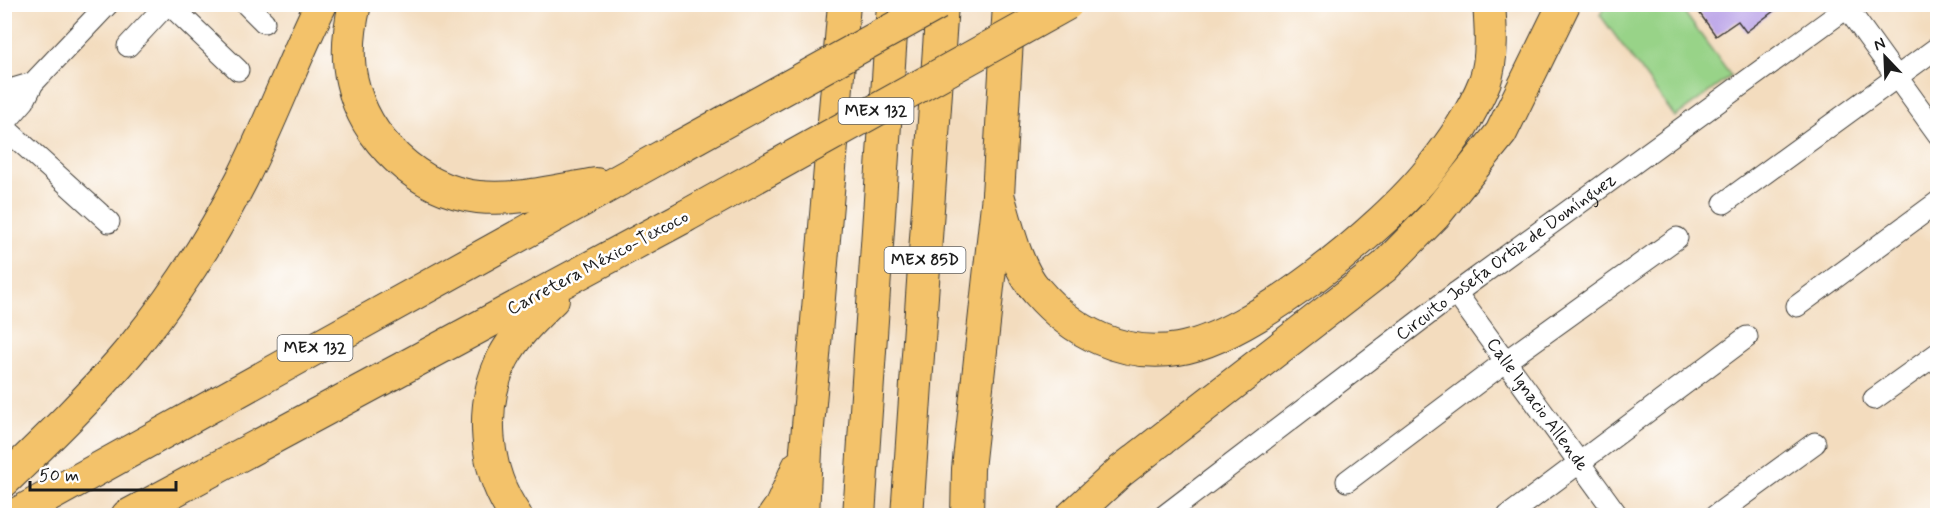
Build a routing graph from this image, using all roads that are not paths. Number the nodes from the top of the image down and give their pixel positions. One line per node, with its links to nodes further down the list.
1 (108, 4): 20 (street)
2 (168, 4): 16 (street); 18 (street)
3 (246, 4): 15 (street)
4 (321, 4): 40 (highway)
5 (355, 4): 24 (highway)
6 (844, 4): 38 (highway)
7 (893, 4): 47 (highway, MEX 85D)
8 (938, 4): 24 (highway, MEX 132, bridge)
9 (942, 4): 48 (highway, MEX 85D)
10 (1009, 4): 25 (highway)
11 (1067, 4): 30 (highway, Carretera México-Texcoco / MEX 132, bridge)
12 (1489, 4): 25 (highway)
13 (1564, 4): 50 (highway)
14 (1849, 6): 19 (street); 31 (street, Circuito Josefa Ortiz de Domínguez)
15 (264, 22)
16 (128, 46)
17 (1938, 47): 19 (street)
18 (238, 70)
19 (1897, 77): 23 (street); 27 (street)
20 (33, 83): 21 (street); 22 (street)
21 (4, 95)
22 (4, 125): 28 (street)
23 (1938, 134)
24 (617, 180): 42 (highway, MEX 132)
25 (998, 195): 49 (highway)
26 (1938, 202): 32 (street)
27 (1724, 203)
28 (109, 222)
29 (1677, 238): 35 (street)
30 (580, 273): 43 (highway, Carretera México-Texcoco / MEX 132); 44 (highway)
31 (1456, 293): 35 (street, Calle Ignacio Allende); 51 (street, Circuito Josefa Ortiz de Domínguez)
32 (1797, 306)
33 (1748, 337): 39 (street)
34 (1938, 353): 36 (street)
35 (1506, 361): 39 (street, Calle Ignacio Allende); 41 (street)
36 (1874, 399)
37 (1815, 443): 54 (street)
38 (806, 450): 45 (highway); 46 (highway)
39 (1580, 463): 52 (street); 53 (street, Calle Ignacio Allende)
40 (4, 481)
41 (1347, 481)
42 (13, 516)
43 (127, 516)
44 (516, 516)
45 (774, 516)
46 (802, 516)
47 (859, 516)
48 (907, 516)
49 (967, 516)
50 (1072, 516)
51 (1164, 516)
52 (1508, 516)
53 (1618, 516)
54 (1715, 516)

